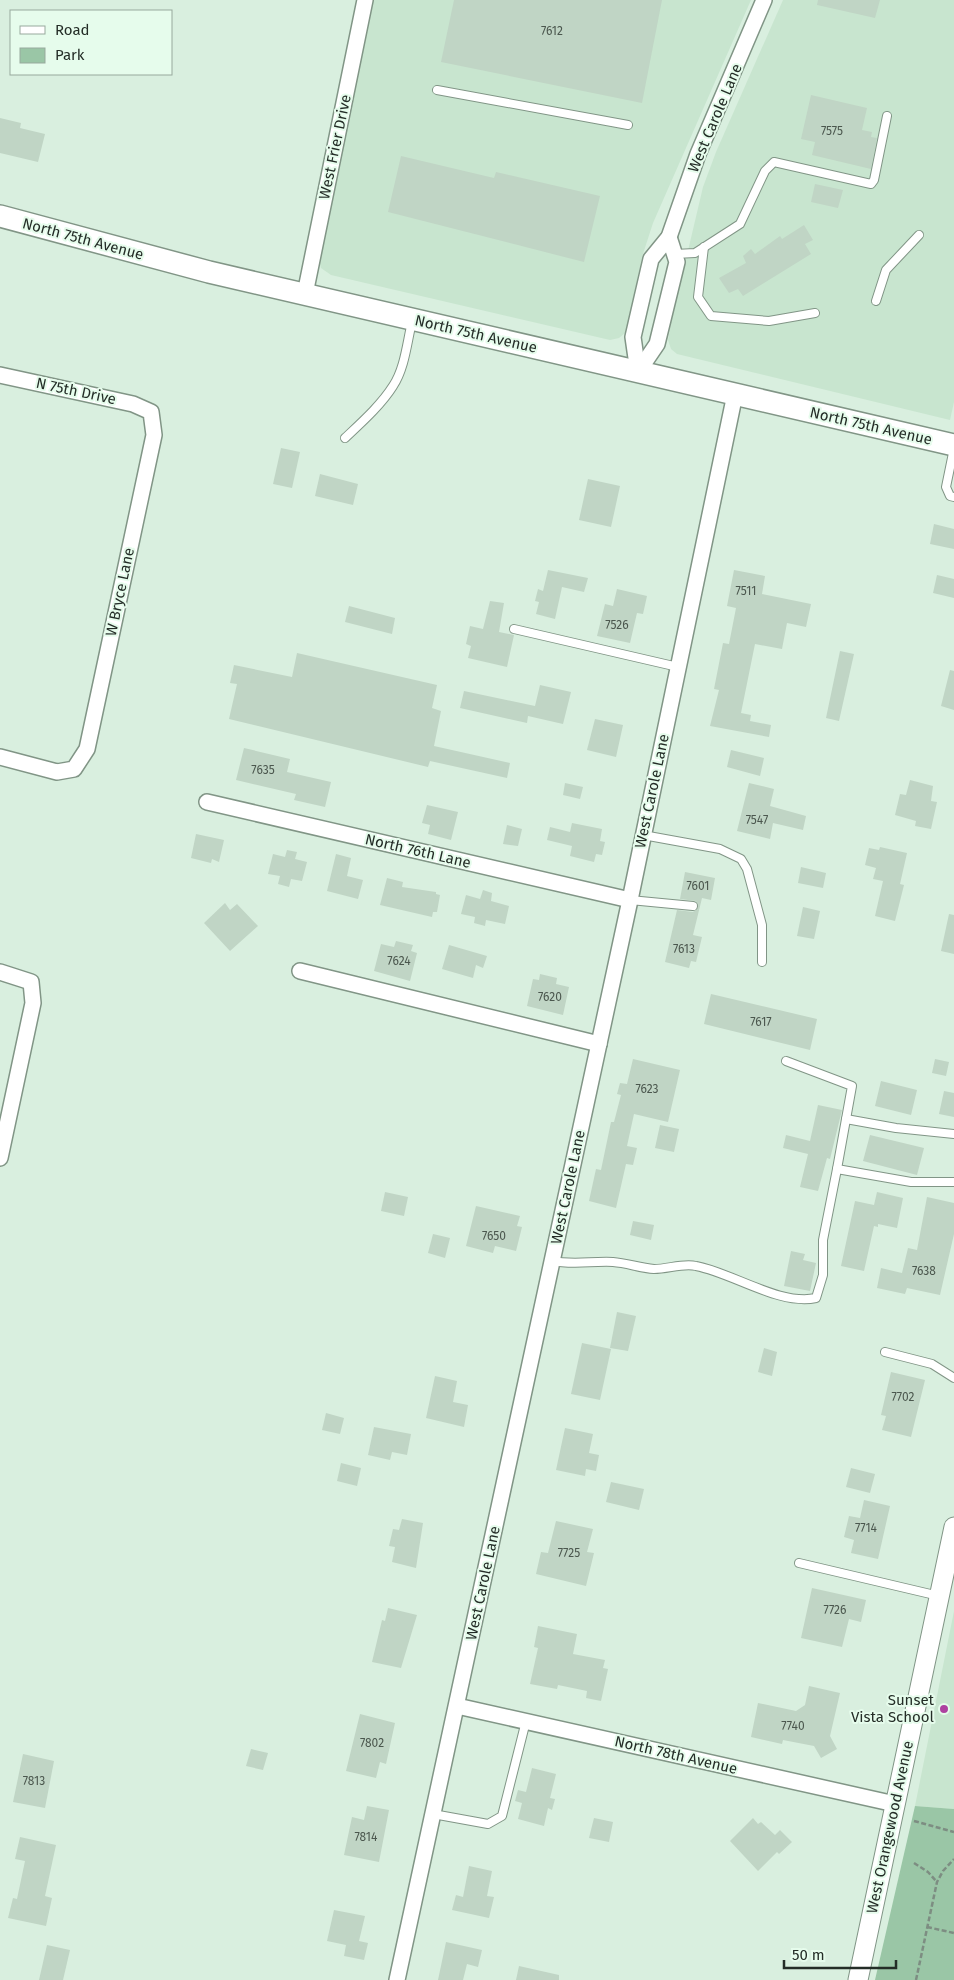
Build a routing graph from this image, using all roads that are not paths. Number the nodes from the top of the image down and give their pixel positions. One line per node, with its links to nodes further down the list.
1 (366, 0): 11 (street, West Frier Drive)
2 (764, 0): 8 (street, West Carole Lane)
3 (437, 90): 5 (lane)
4 (887, 116): 9 (lane)
5 (628, 125)
6 (0, 216): 11 (main road, North 75th Avenue)
7 (919, 235): 12 (lane)
8 (669, 237): 10 (street); 15 (street, West Carole Lane)
9 (704, 247): 10 (lane); 13 (lane)
10 (675, 254): 15 (street)
11 (305, 294): 14 (main road, North 75th Avenue)
12 (876, 301)
13 (815, 314)
14 (413, 320): 15 (main road, North 75th Avenue); 19 (lane)
15 (638, 372): 17 (main road, North 75th Avenue)
16 (0, 375): 18 (street, N 75th Drive)
17 (735, 394): 20 (main road, North 75th Avenue); 23 (street, West Carole Lane)
18 (151, 412): 24 (street, W Bryce Lane)
19 (345, 438)
20 (954, 447): 21 (lane)
21 (954, 497)
22 (514, 629): 23 (lane)
23 (678, 667): 26 (street, West Carole Lane)
24 (0, 757)
25 (207, 802): 27 (street, North 76th Lane)
26 (643, 835): 27 (street, West Carole Lane); 29 (lane)
27 (630, 900): 28 (lane); 32 (street, West Carole Lane)
28 (693, 906)
29 (762, 962)
30 (300, 971): 32 (street)
31 (0, 972): 36 (street)
32 (599, 1044): 39 (street, West Carole Lane)
33 (786, 1061): 34 (lane)
34 (846, 1119): 35 (lane); 37 (lane)
35 (954, 1134)
36 (0, 1158)
37 (837, 1170): 38 (lane); 39 (lane)
38 (954, 1182)
39 (552, 1261): 45 (street, West Carole Lane)
40 (884, 1352): 41 (lane)
41 (954, 1378)
42 (954, 1527): 44 (street, West Orangewood Avenue)
43 (800, 1564): 44 (lane)
44 (939, 1596): 47 (street, West Orangewood Avenue)
45 (456, 1706): 46 (street, North 78th Avenue); 48 (street, West Carole Lane)
46 (526, 1721): 47 (street, North 78th Avenue); 48 (lane)
47 (895, 1804): 50 (street, West Orangewood Avenue)
48 (433, 1814): 49 (street, West Carole Lane)
49 (397, 1980)
50 (858, 1980)

